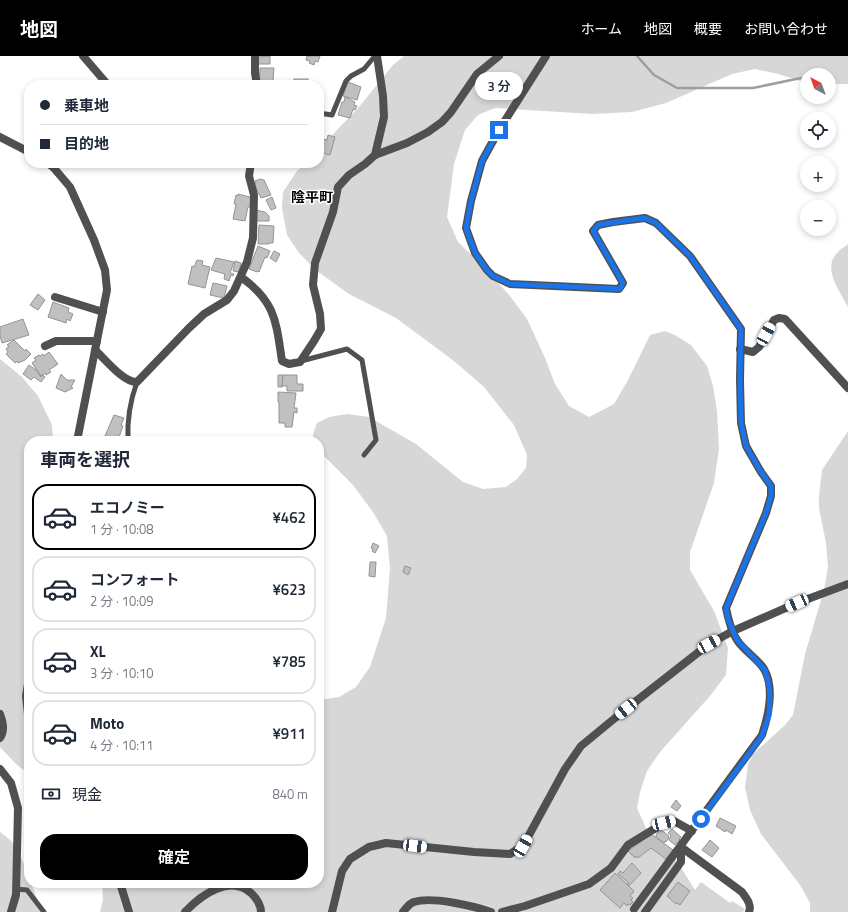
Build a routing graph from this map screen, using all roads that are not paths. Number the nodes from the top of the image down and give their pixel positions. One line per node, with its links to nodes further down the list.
1 (83, 56): 6 (street)
2 (255, 56): 7 (street)
3 (376, 56): 8 (lane); 11 (street)
4 (499, 56): 11 (street)
5 (546, 56): 19 (street)
6 (104, 80)
7 (256, 80)
8 (324, 114)
9 (0, 137): 10 (street)
10 (24, 149)
11 (375, 155): 21 (street)
12 (57, 168): 16 (street)
13 (250, 168): 14 (street)
14 (241, 277): 21 (street); 22 (street)
15 (55, 297): 16 (street)
16 (103, 312): 17 (street)
17 (97, 341): 18 (street); 20 (street)
18 (45, 346)
19 (740, 349): 23 (street); 28 (street)
20 (95, 350): 22 (street); 24 (street)
21 (300, 362): 26 (lane)
22 (137, 382): 25 (lane)
23 (848, 388)
24 (78, 436)
25 (128, 436)
26 (364, 455)
27 (848, 584): 28 (street)
28 (734, 631): 32 (street); 44 (street)
29 (0, 714): 30 (street)
30 (0, 738)
31 (0, 769): 37 (street)
32 (692, 831): 33 (street); 47 (street)
33 (681, 847): 38 (street); 48 (street); 49 (street)
34 (122, 888): 41 (street)
35 (220, 888): 42 (street)
36 (239, 888): 43 (street)
37 (16, 889): 39 (street); 40 (lane)
38 (634, 909)
39 (11, 912)
40 (44, 912)
41 (129, 912)
42 (185, 912)
43 (261, 912)
44 (332, 912)
45 (403, 912): 46 (street)
46 (491, 912)
47 (502, 912)
48 (645, 912)
49 (749, 912)

